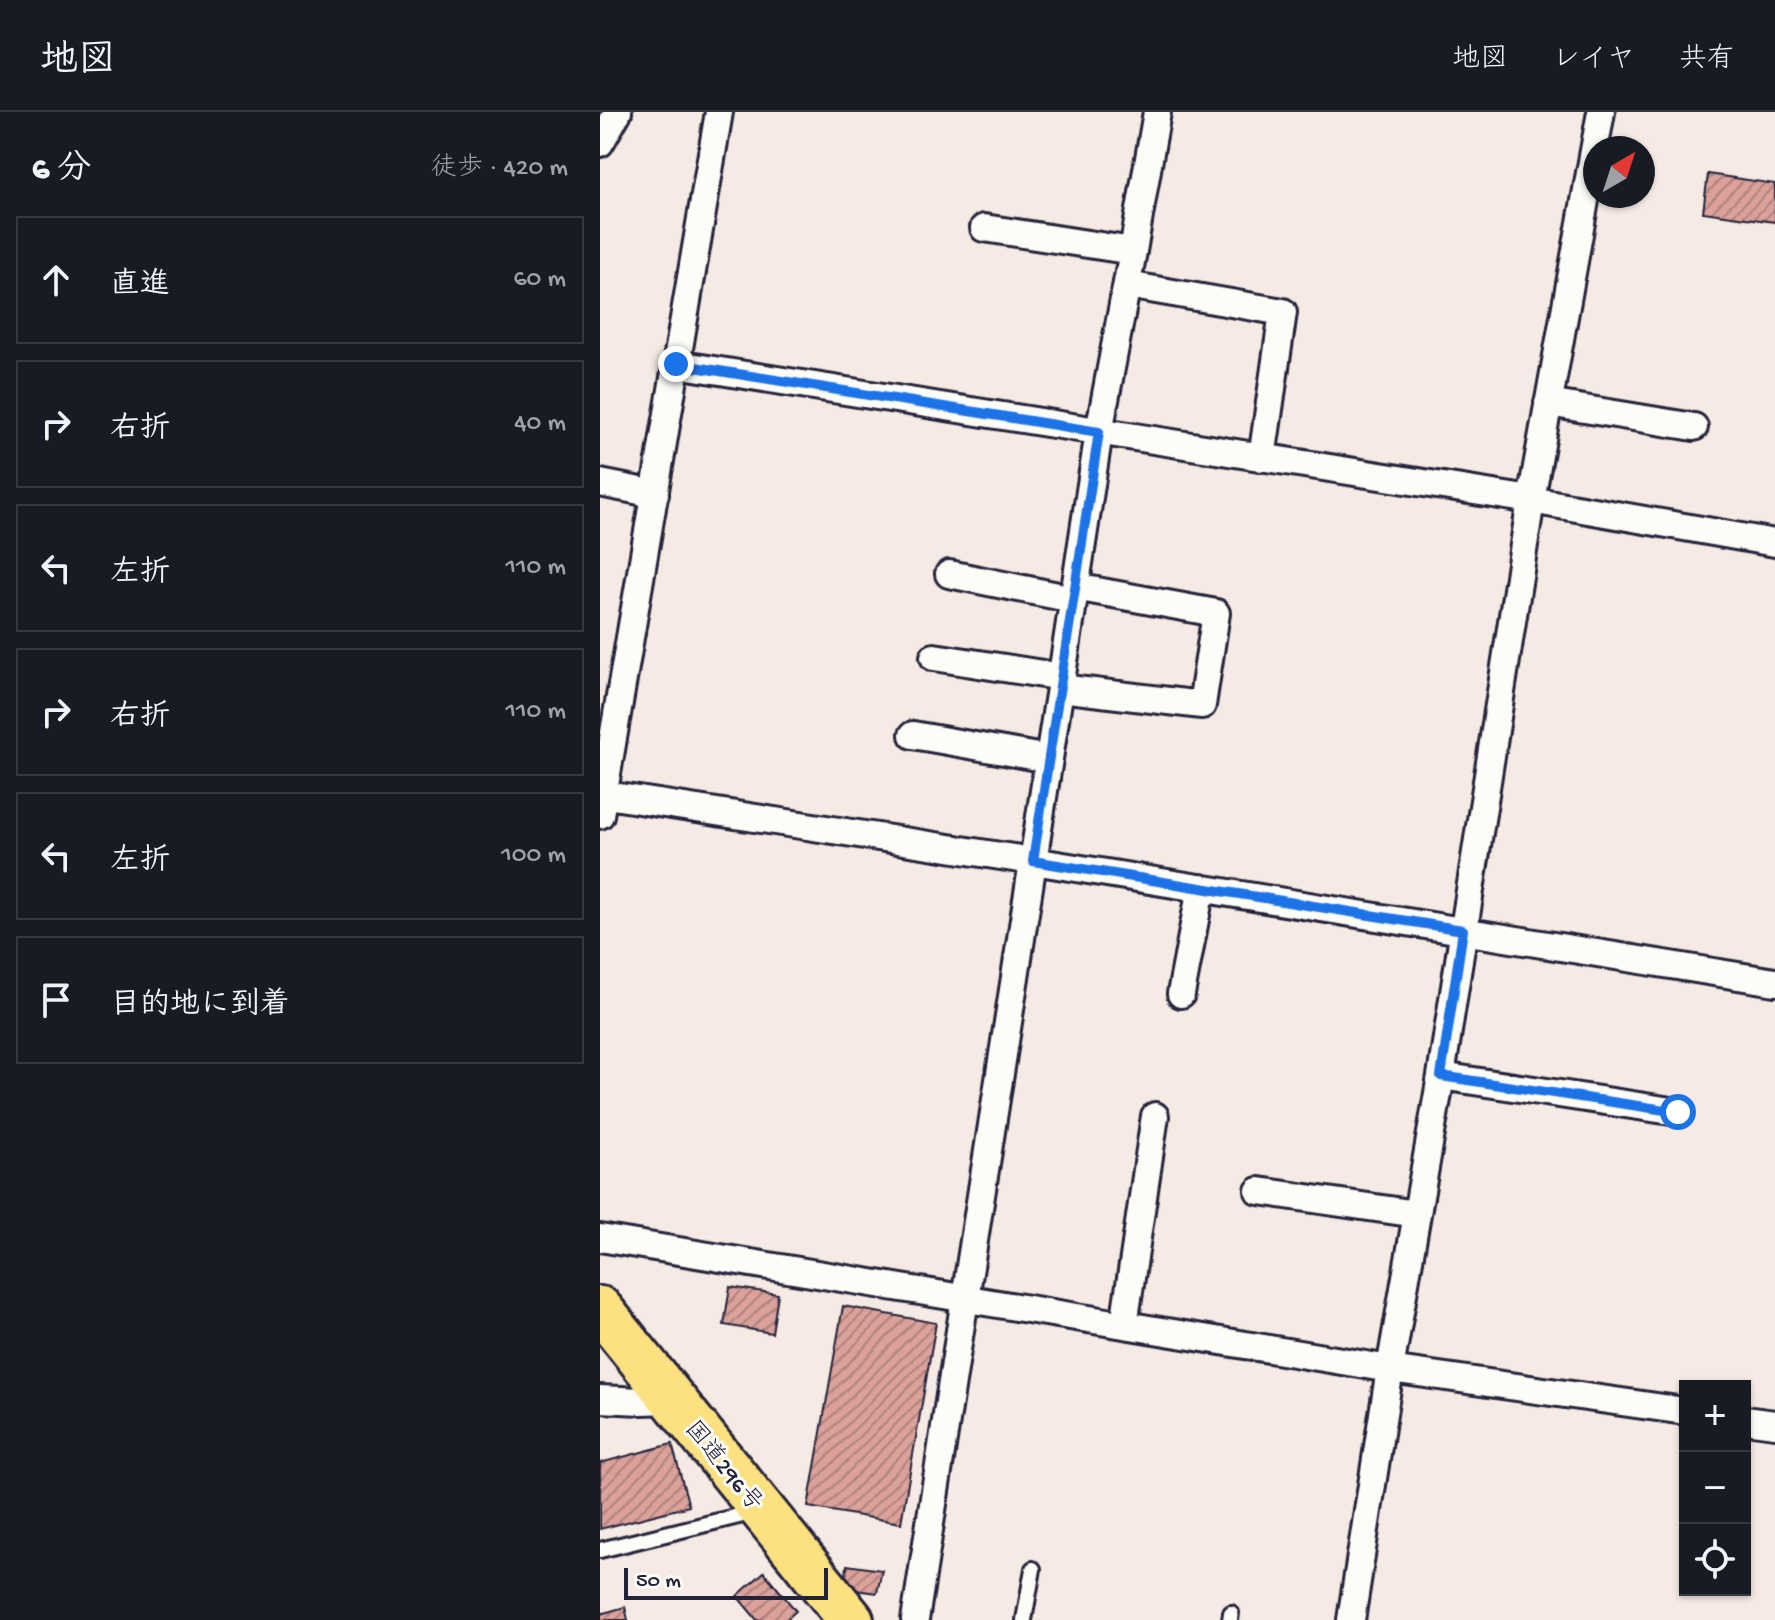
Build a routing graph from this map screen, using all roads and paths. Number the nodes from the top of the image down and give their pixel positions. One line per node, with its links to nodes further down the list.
1 (618, 112): 5 (street)
2 (719, 112): 9 (street)
3 (1157, 112): 7 (street)
4 (1601, 112): 10 (street)
5 (600, 143)
6 (984, 228): 7 (street)
7 (1133, 251): 8 (street)
8 (1127, 285): 12 (street); 13 (street)
9 (676, 364): 12 (street); 15 (street)
10 (1548, 403): 11 (street); 16 (street)
11 (1694, 427)
12 (1099, 432): 13 (street); 19 (street)
13 (1262, 458): 16 (street)
14 (600, 483): 15 (street)
15 (655, 494): 24 (street)
16 (1531, 500): 17 (street); 27 (street)
17 (1775, 543)
18 (949, 574): 19 (street)
19 (1074, 593): 21 (street); 21 (street)
20 (934, 657): 21 (street)
21 (1061, 683): 23 (street)
22 (913, 735): 23 (street)
23 (1049, 759): 25 (street)
24 (601, 801): 25 (street)
25 (1033, 861): 26 (street); 36 (street)
26 (1201, 888): 27 (street); 29 (street)
27 (1463, 930): 28 (street); 30 (street)
28 (1775, 982)
29 (1181, 994)
30 (1441, 1076): 31 (street); 34 (street)
31 (1678, 1112)
32 (1155, 1116): 38 (street)
33 (1259, 1191): 34 (street)
34 (1417, 1214): 39 (street)
35 (600, 1238): 36 (street)
36 (965, 1299): 38 (street); 49 (street)
37 (600, 1309): 41 (highway, 国道296号)
38 (1124, 1325): 39 (street)
39 (1390, 1369): 42 (street); 51 (street)
40 (600, 1399): 41 (street)
41 (673, 1400): 45 (highway, 国道296号)
42 (1679, 1410)
43 (1751, 1421): 44 (street)
44 (1775, 1424)
45 (763, 1511): 46 (lane); 48 (highway, 国道296号)
46 (600, 1550)
47 (1033, 1569): 50 (lane)
48 (851, 1620)
49 (915, 1620)
50 (1024, 1620)
51 (1351, 1620)

